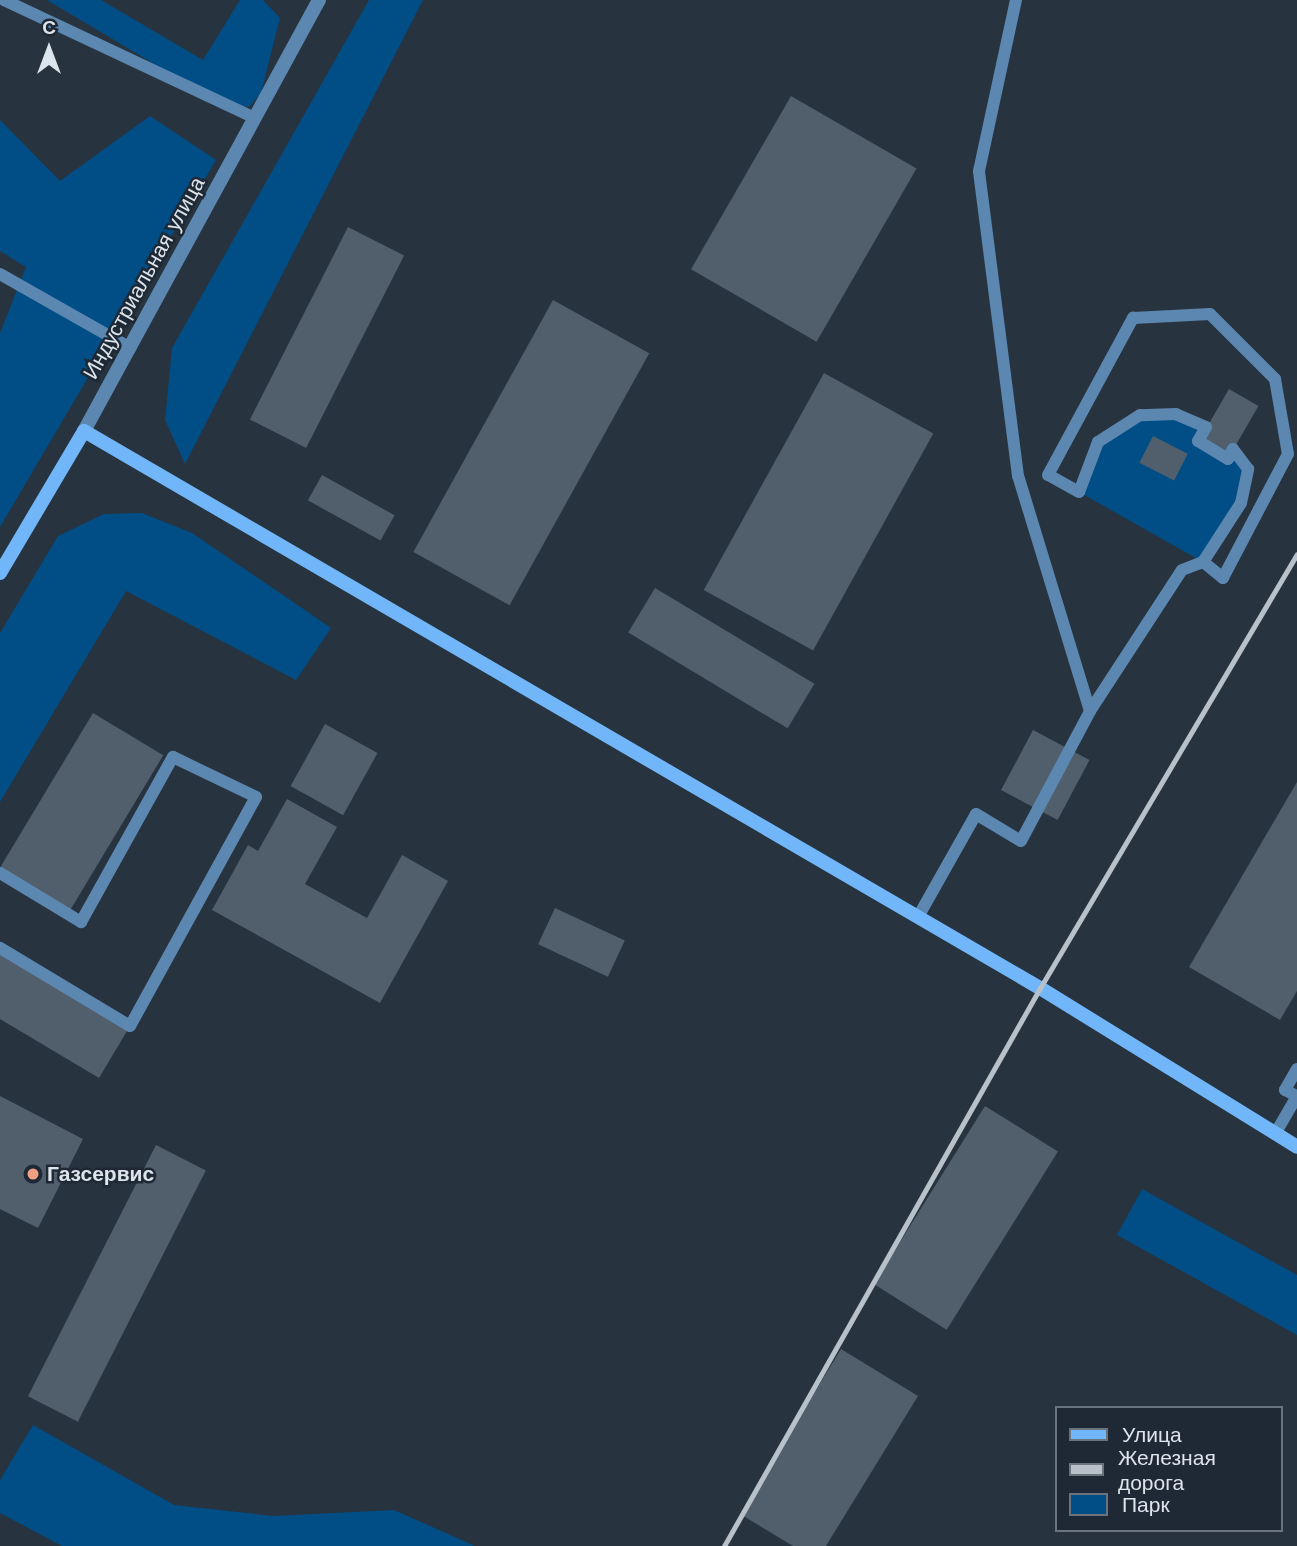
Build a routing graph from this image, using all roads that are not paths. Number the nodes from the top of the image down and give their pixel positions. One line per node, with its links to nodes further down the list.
1 (4, 0): 4 (lane)
2 (319, 0): 4 (street, Индустриальная улица)
3 (1016, 0): 10 (lane)
4 (255, 118): 6 (street, Индустриальная улица)
5 (0, 274): 6 (lane)
6 (130, 348): 7 (street, Индустриальная улица)
7 (85, 430): 9 (main road, Индустриальная улица); 12 (main road)
8 (1203, 562): 8 (lane); 10 (lane)
9 (0, 573)
10 (1090, 711): 12 (lane)
11 (0, 873): 13 (lane)
12 (918, 917): 16 (main road)
13 (0, 948)
14 (1297, 1069): 15 (lane)
15 (1297, 1096): 16 (lane)
16 (1275, 1133): 17 (main road)
17 (1297, 1147)

